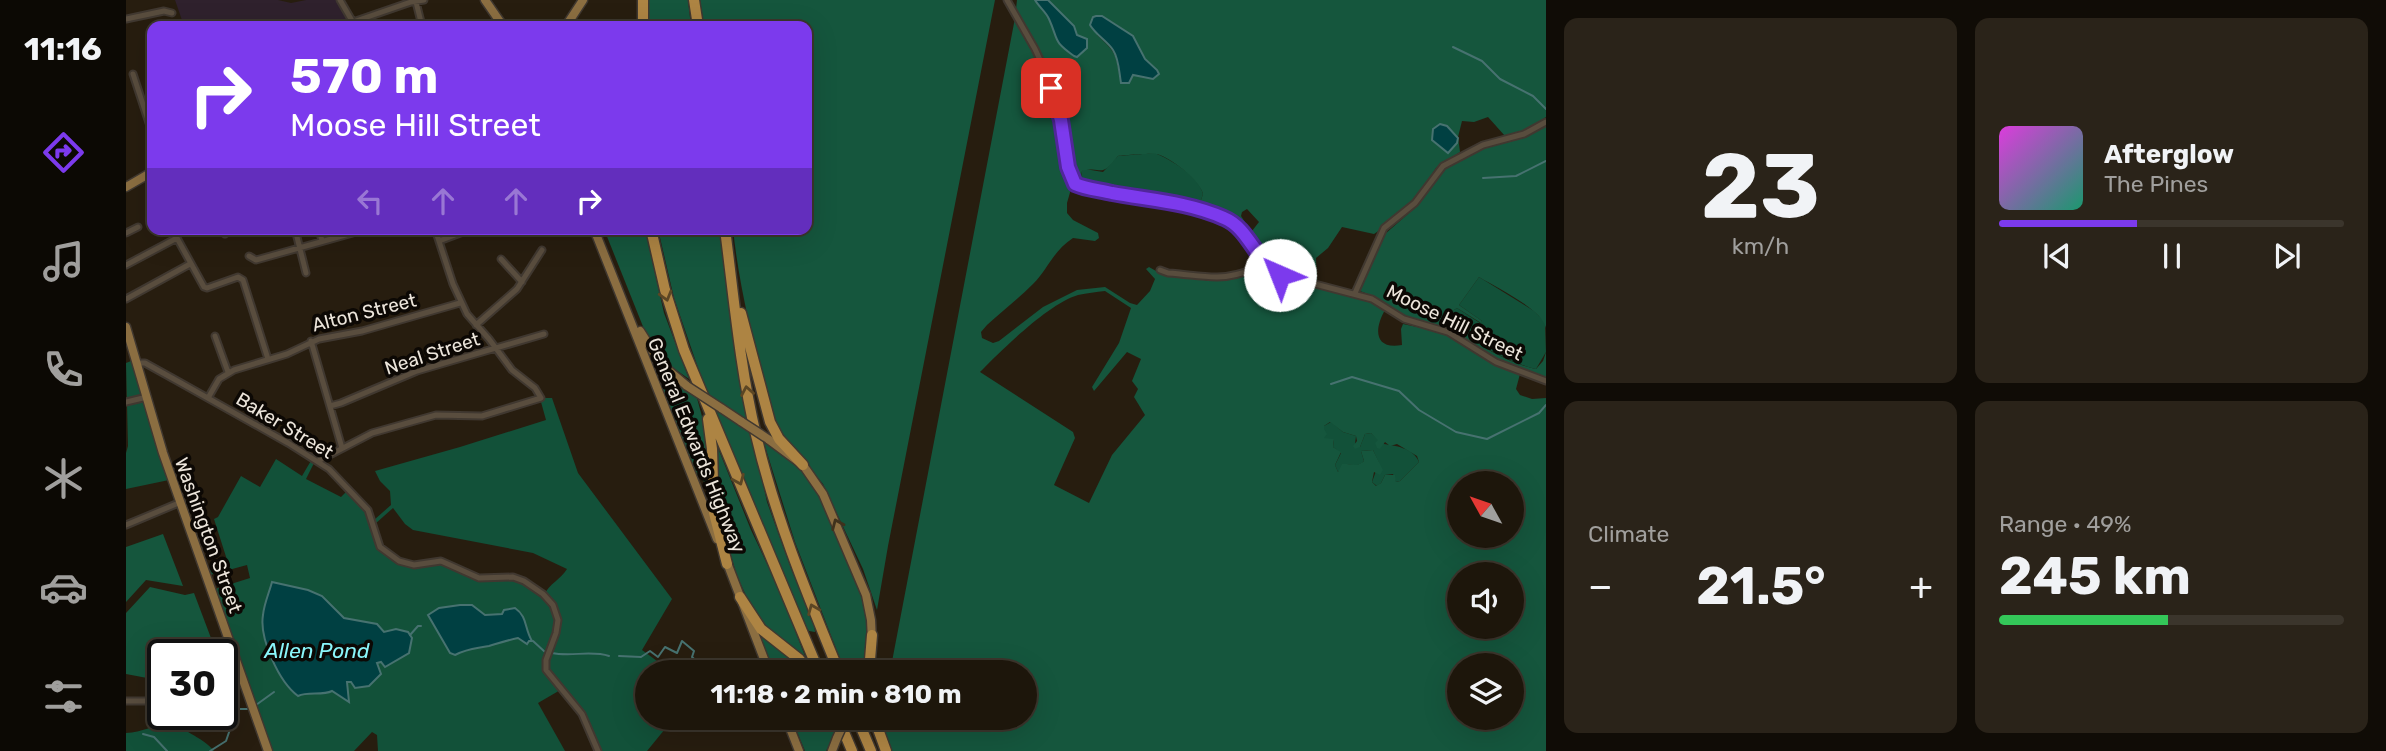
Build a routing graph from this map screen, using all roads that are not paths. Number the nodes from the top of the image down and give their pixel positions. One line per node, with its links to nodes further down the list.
1 (340, 0): 12 (street)
2 (424, 0): 9 (street)
3 (485, 0): 15 (main road)
4 (492, 0): 16 (main road)
5 (583, 0): 17 (main road)
6 (643, 0): 18 (highway)
7 (694, 0): 19 (highway)
8 (1007, 0): 43 (street, Moose Hill Street)
9 (416, 2): 13 (street); 14 (street)
10 (172, 13): 11 (street)
11 (126, 19)
12 (352, 21)
13 (362, 21)
14 (421, 21)
15 (500, 21)
16 (506, 21)
17 (569, 21)
18 (643, 21)
19 (697, 21)
20 (133, 74): 21 (street)
21 (147, 117)
22 (1546, 122): 50 (street)
23 (147, 175): 24 (main road)
24 (126, 187)
25 (138, 228): 26 (street)
26 (126, 233)
27 (297, 235): 39 (street)
28 (320, 235): 37 (street)
29 (344, 235): 37 (street)
30 (437, 235): 38 (street)
31 (455, 235): 38 (street)
32 (596, 235): 64 (main road, General Edwards Highway)
33 (601, 235): 62 (main road, General Edwards Highway)
34 (652, 235): 65 (highway, one-way to 65)
35 (726, 235): 46 (highway)
36 (177, 237): 44 (street); 45 (street)
37 (322, 241): 39 (street)
38 (439, 241): 52 (street)
39 (301, 247): 41 (street); 48 (street)
40 (542, 250): 49 (street)
41 (249, 257)
42 (501, 259): 49 (street)
43 (1266, 263): 47 (street); 50 (street, Moose Hill Street)
44 (190, 264): 51 (street); 60 (street)
45 (126, 265)
46 (729, 265): 72 (highway); 81 (highway, one-way to 46)
47 (1160, 270)
48 (306, 273)
49 (522, 282): 53 (street)
50 (1355, 293): 63 (street, Moose Hill Street)
51 (126, 299)
52 (460, 303): 53 (street); 57 (street, Alton Street)
53 (476, 325): 58 (street)
54 (126, 327): 59 (main road, Washington Street)
55 (544, 334): 58 (street, Neal Street)
56 (215, 337): 61 (street)
57 (311, 341): 60 (street, Alton Street); 69 (street)
58 (497, 349): 69 (street, Neal Street); 70 (street)
59 (132, 359): 66 (main road, Washington Street); 67 (street, Baker Street)
60 (268, 359): 61 (street, Alton Street)
61 (228, 372): 67 (street)
62 (679, 380): 64 (main road); 72 (main road, General Edwards Highway, bridge)
63 (1546, 381)
64 (656, 384): 75 (main road, General Edwards Highway)
65 (703, 395): 75 (highway); 80 (highway, one-way to 80)
66 (146, 397): 68 (street); 73 (main road, Washington Street)
67 (208, 398): 71 (street, Baker Street)
68 (126, 402)
69 (330, 405): 70 (street)
70 (342, 448): 71 (street)
71 (318, 461): 95 (street, Baker Street)
72 (803, 466): 77 (main road, General Edwards Highway, one-way to 72)
73 (181, 502): 74 (street); 83 (main road, Washington Street)
74 (126, 525)
75 (727, 564): 76 (main road, General Edwards Highway)
76 (740, 597): 78 (main road, General Edwards Highway); 79 (highway)
77 (872, 635): 82 (highway)
78 (764, 660)
79 (800, 660)
80 (814, 660)
81 (834, 660)
82 (869, 660)
83 (243, 679): 84 (street); 94 (main road, Washington Street)
84 (238, 682)
85 (126, 701): 86 (street)
86 (147, 701)
87 (791, 730): 96 (main road)
88 (839, 730): 92 (highway)
89 (842, 730): 92 (main road, bridge)
90 (862, 730): 98 (highway)
91 (878, 730): 99 (highway)
92 (840, 734): 93 (main road); 97 (highway)
93 (832, 750)
94 (268, 751)
95 (598, 751)
96 (800, 751)
97 (852, 751)
98 (871, 751)
99 (886, 751)

